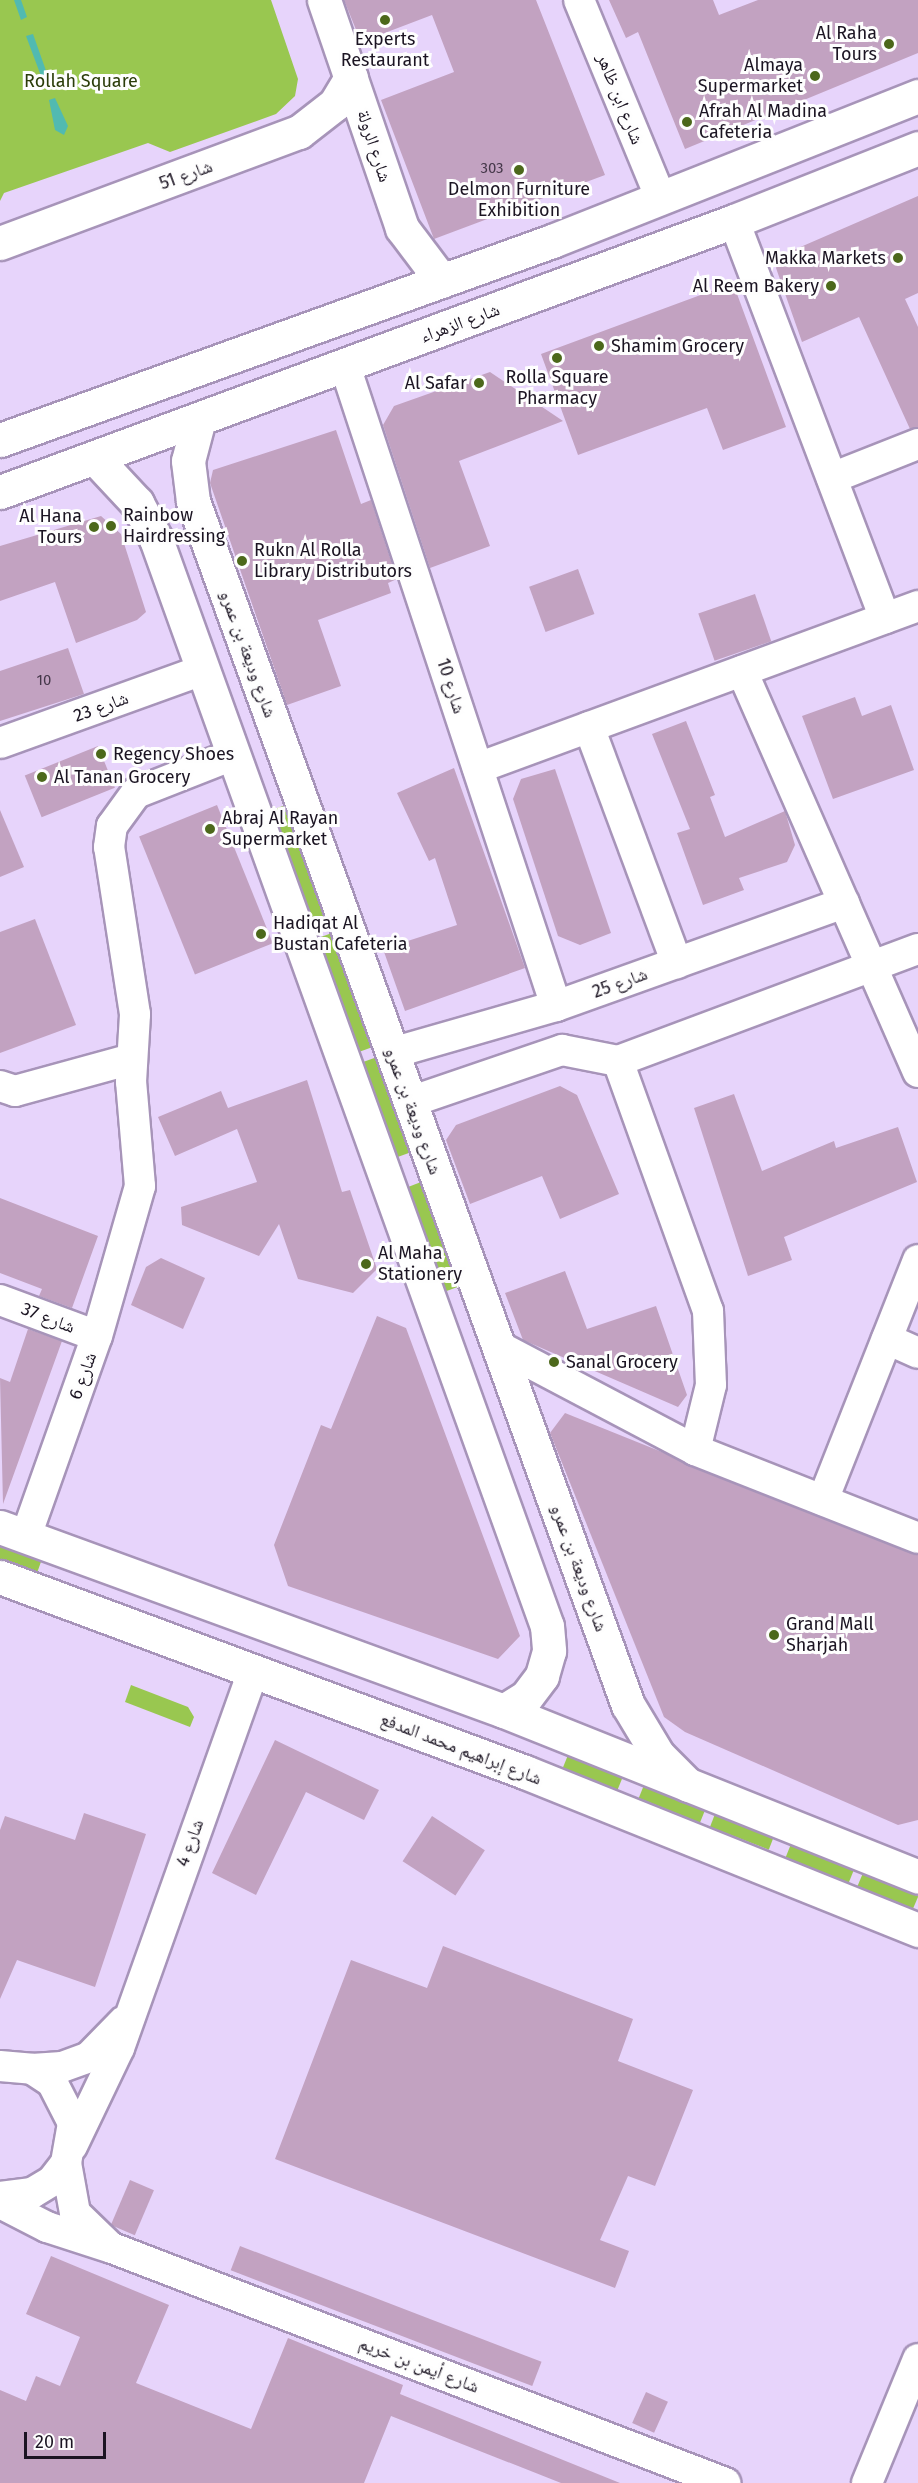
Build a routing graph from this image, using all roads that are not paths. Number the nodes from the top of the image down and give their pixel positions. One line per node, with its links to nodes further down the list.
1 (324, 0): 3 (main road, شارع الرولة)
2 (579, 0): 6 (street, شارع ابن ظاهر)
3 (351, 77): 8 (main road, شارع 51); 9 (main road, شارع الرولة)
4 (918, 96): 6 (main road)
5 (918, 148): 7 (main road, شارع الزهراء)
6 (661, 199): 9 (main road)
7 (734, 221): 10 (main road, شارع الزهراء); 16 (street)
8 (0, 243)
9 (442, 281): 11 (main road)
10 (345, 366): 12 (main road, شارع الزهراء); 27 (street, شارع 10)
11 (196, 371): 13 (main road); 15 (main road)
12 (199, 419): 15 (main road, شارع الزهراء); 25 (main road, شارع وديعة بن عمرو)
13 (0, 440)
14 (918, 444): 16 (street)
15 (85, 461): 17 (main road, شارع الزهراء); 18 (main road)
16 (832, 478): 20 (street)
17 (0, 492)
18 (179, 603): 21 (main road); 25 (main road)
19 (918, 606): 20 (street)
20 (885, 618): 22 (street)
21 (203, 670): 24 (street, شارع 23); 26 (main road)
22 (742, 671): 23 (street); 28 (street)
23 (589, 727): 27 (street); 30 (street)
24 (0, 743)
25 (282, 749): 33 (main road, شارع وديعة بن عمرو)
26 (233, 755): 34 (street, شارع 6); 45 (main road)
27 (478, 768): 32 (street, شارع 10)
28 (844, 903): 30 (street, شارع 25); 31 (street)
29 (918, 949): 31 (street)
30 (677, 963): 32 (street, شارع 25)
31 (872, 966): 35 (street); 36 (street)
32 (556, 1006): 33 (street, شارع 25)
33 (392, 1053): 38 (main road, شارع وديعة بن عمرو)
34 (132, 1059): 37 (street); 41 (street, شارع 6)
35 (618, 1061): 38 (street); 46 (street)
36 (918, 1072)
37 (0, 1086)
38 (410, 1102): 43 (main road, شارع وديعة بن عمرو)
39 (918, 1260): 42 (street)
40 (0, 1300): 41 (street, شارع 37)
41 (97, 1336): 49 (street, شارع 6)
42 (887, 1340): 44 (street); 47 (street)
43 (498, 1346): 46 (street); 48 (main road, شارع وديعة بن عمرو)
44 (918, 1353)
45 (472, 1426): 48 (main road); 55 (main road)
46 (695, 1450): 47 (street)
47 (823, 1500): 50 (street)
48 (556, 1505): 56 (main road, شارع وديعة بن عمرو)
49 (13, 1532): 53 (main road)
50 (918, 1538)
51 (0, 1577): 52 (main road, شارع إبراهيم محمد المدفع)
52 (64, 1601): 53 (main road); 54 (main road, شارع إبراهيم محمد المدفع)
53 (236, 1614): 55 (main road)
54 (253, 1671): 58 (main road, شارع إبراهيم محمد المدفع); 59 (street, شارع 4)
55 (504, 1711): 56 (main road)
56 (688, 1785): 57 (main road)
57 (918, 1877)
58 (918, 1930)
59 (128, 2014): 60 (street, شارع 4); 61 (street, شارع 4)
60 (12, 2064): 61 (street, شارع أيمن بن خريم)
61 (69, 2154): 62 (street); 64 (street, شارع أيمن بن خريم)
62 (0, 2197)
63 (0, 2203): 64 (street, شارع أيمن بن خريم)
64 (112, 2248): 66 (street, شارع أيمن بن خريم)
65 (918, 2359): 68 (street)
66 (676, 2474): 67 (street, شارع أيمن بن خريم)
67 (725, 2483)
68 (867, 2483)

